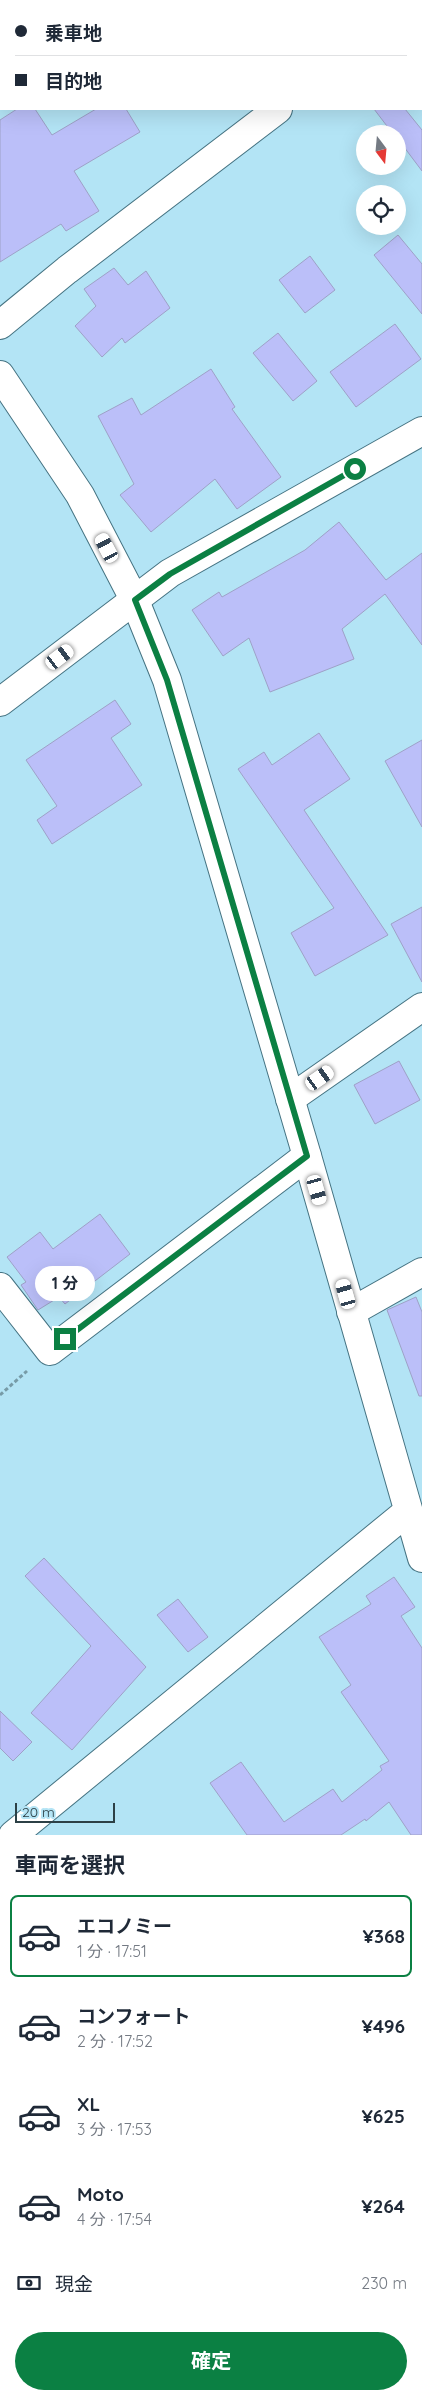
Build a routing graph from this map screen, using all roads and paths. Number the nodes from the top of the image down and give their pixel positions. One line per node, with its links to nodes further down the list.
1 (277, 110): 2 (street)
2 (0, 325)
3 (0, 375): 5 (street)
4 (422, 431): 5 (street)
5 (135, 600): 6 (street); 8 (street)
6 (0, 702)
7 (422, 1007): 8 (street)
8 (290, 1099): 9 (street)
9 (307, 1156): 11 (street); 12 (street)
10 (422, 1272): 12 (street)
11 (0, 1287)
12 (351, 1312): 13 (street)
13 (415, 1507): 14 (street); 15 (street)
14 (422, 1558)
15 (13, 1835)

